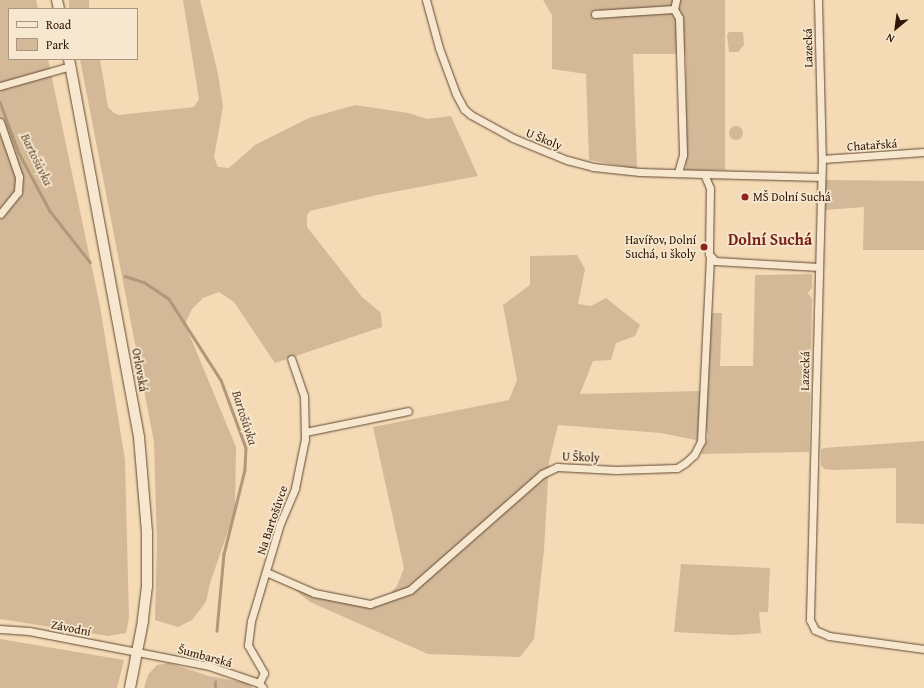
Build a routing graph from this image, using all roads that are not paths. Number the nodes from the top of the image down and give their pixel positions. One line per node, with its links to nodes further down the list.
1 (426, 0): 11 (street, U Školy)
2 (676, 0): 4 (street)
3 (818, 0): 10 (street, Lazecká)
4 (674, 9): 5 (street); 11 (street)
5 (595, 14)
6 (70, 62): 7 (street); 23 (street, Orlovská)
7 (0, 86)
8 (0, 122): 14 (street)
9 (924, 152): 10 (street, Chatařská)
10 (822, 159): 13 (street, Lazecká)
11 (678, 173): 12 (street, U Školy)
12 (704, 174): 13 (street); 15 (street, U Školy)
13 (821, 176): 16 (street, Lazecká)
14 (0, 214)
15 (710, 256): 16 (street); 20 (street, U Školy)
16 (819, 267): 22 (street, Lazecká)
17 (291, 359): 19 (street, Na Bartošůvce)
18 (408, 410): 19 (street)
19 (305, 432): 20 (street, Na Bartošůvce)
20 (266, 572): 24 (street, Na Bartošůvce)
21 (0, 629): 23 (street, Závodní)
22 (924, 649)
23 (138, 651): 24 (street, Šumbarská); 25 (street, Orlovská)
24 (261, 686)
25 (130, 688)

